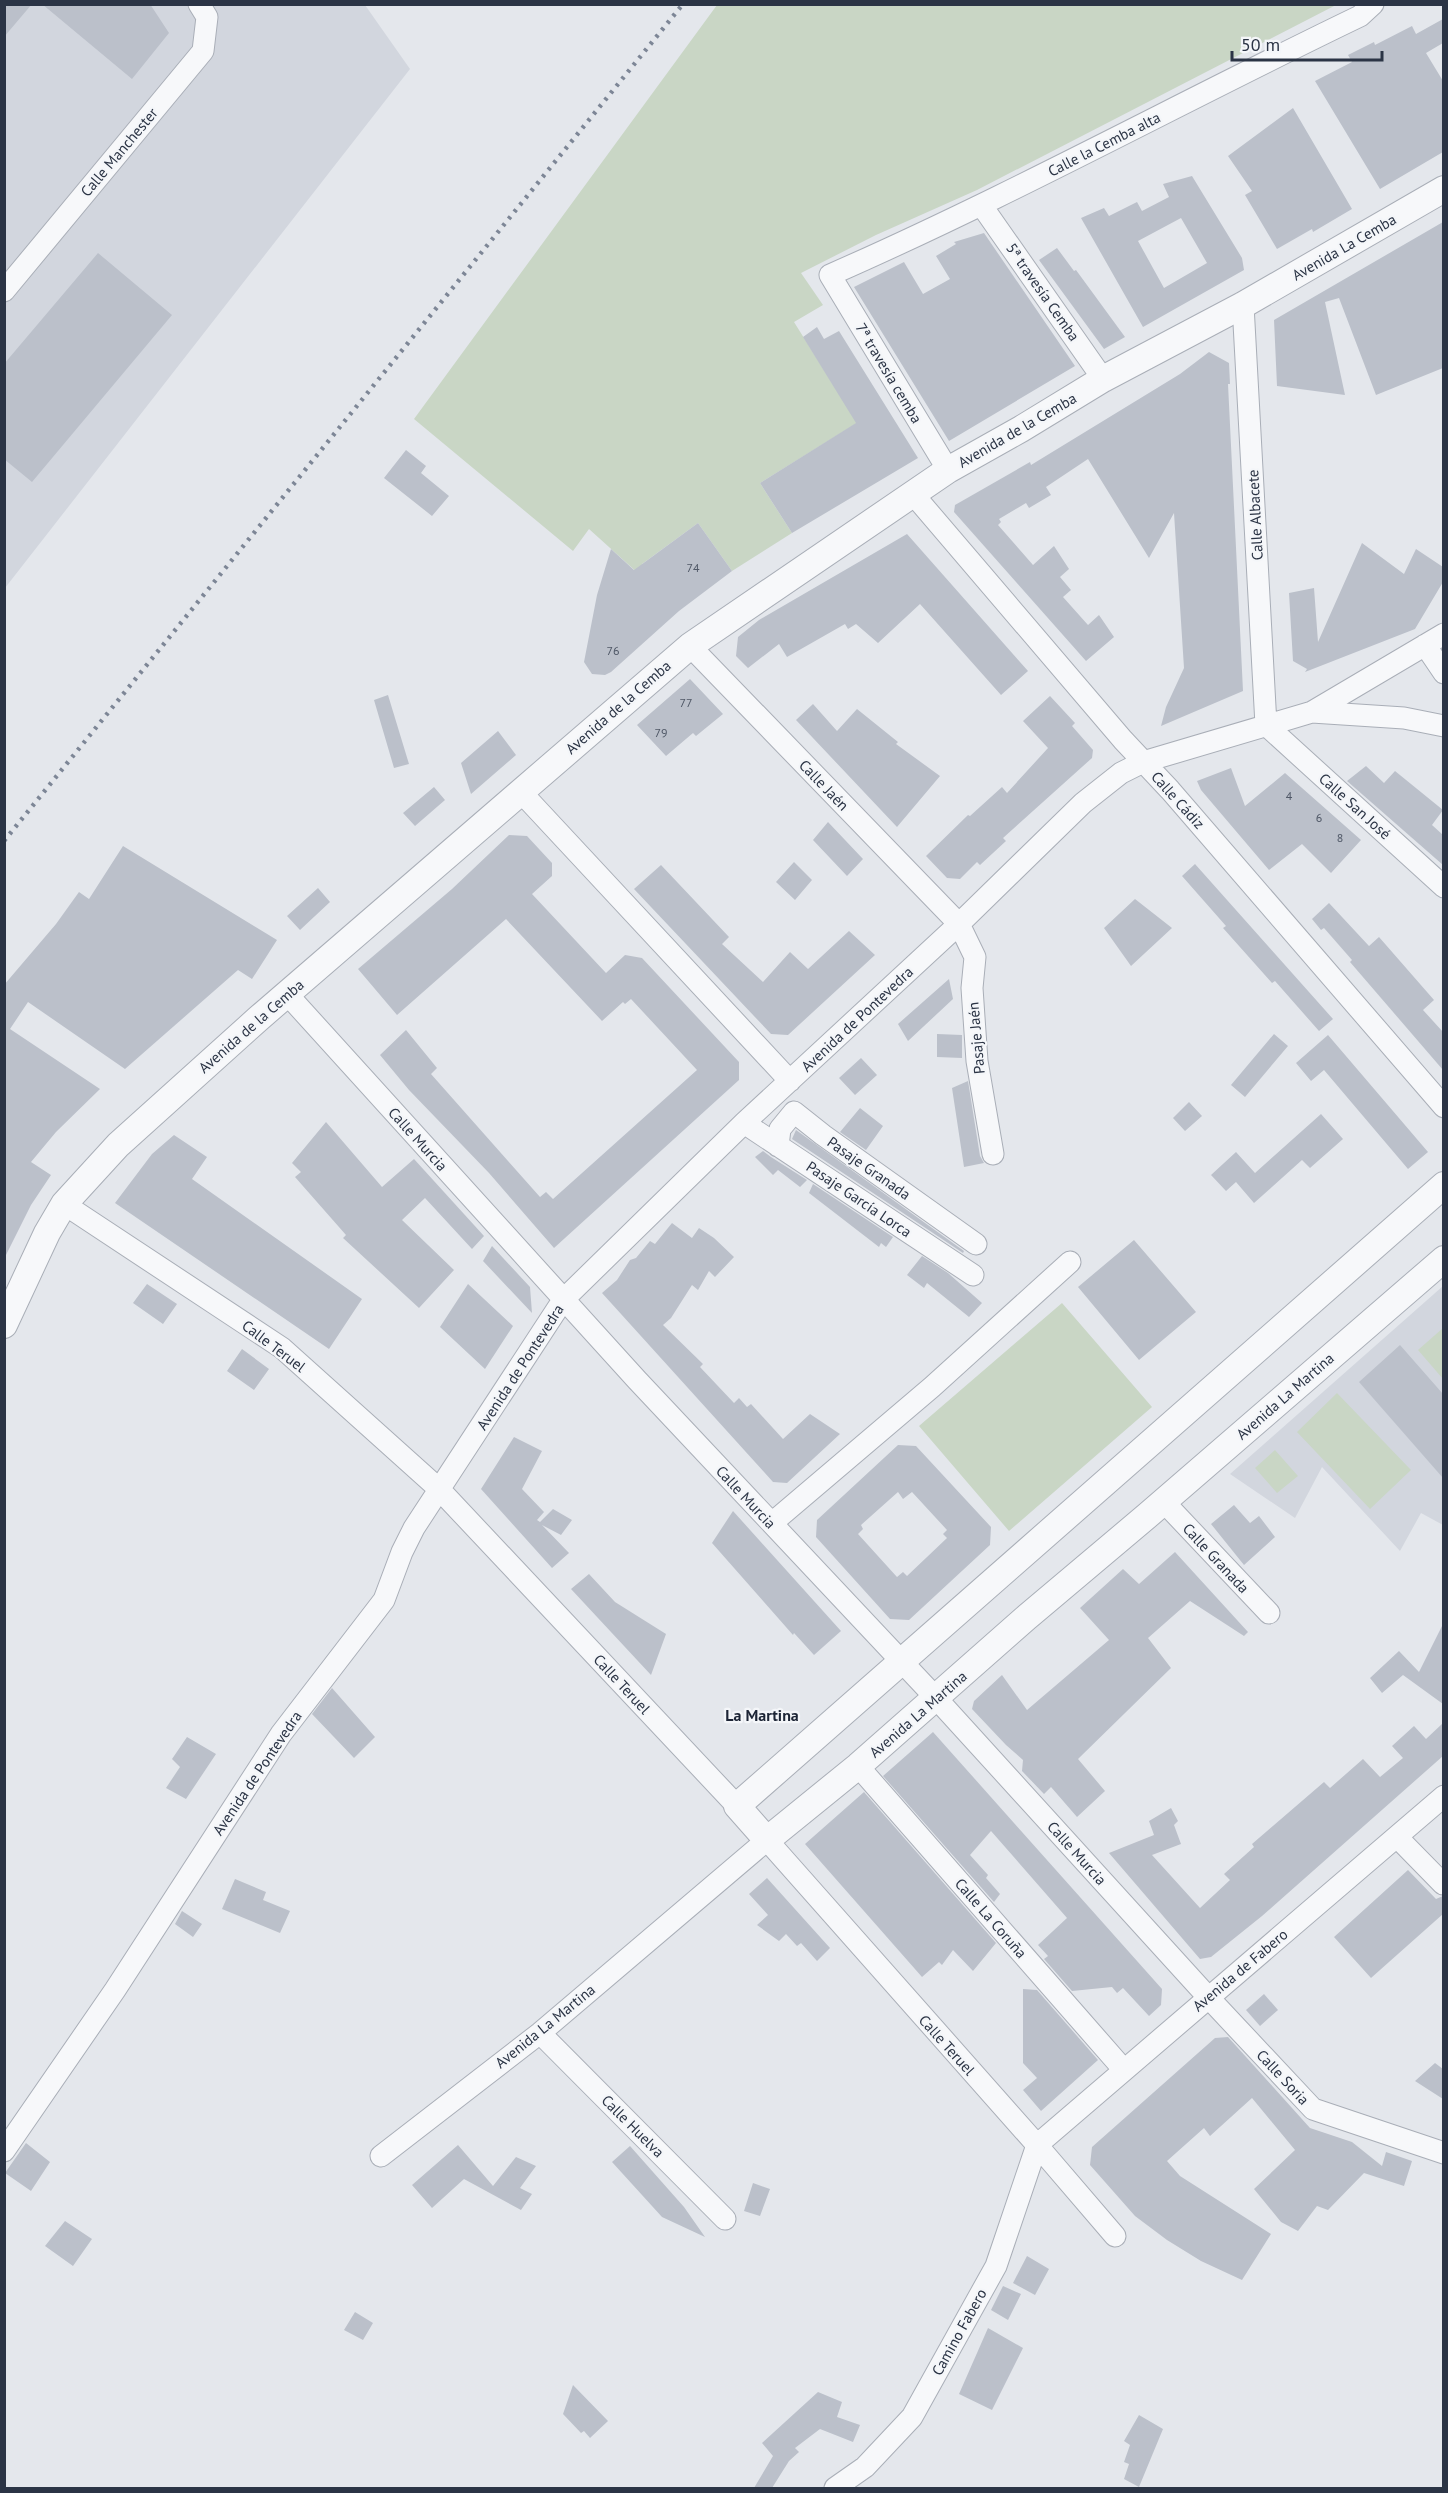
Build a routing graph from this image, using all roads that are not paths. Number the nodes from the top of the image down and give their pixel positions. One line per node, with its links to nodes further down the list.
1 (199, 4): 6 (street, Calle Manchester)
2 (1373, 4): 4 (street, Calle la Cemba alta)
3 (1443, 189): 7 (street, Avenida La Cemba)
4 (982, 206): 5 (street, Calle la Cemba alta); 8 (street, 5ª travesía Cemba)
5 (830, 275): 9 (street, 7ª travesía cemba)
6 (4, 291)
7 (1243, 305): 8 (street, Avenida de la Cemba); 17 (street, Calle Albacete)
8 (1103, 379): 9 (street, Avenida de la Cemba)
9 (948, 470): 10 (street, Avenida de la Cemba)
10 (913, 494): 12 (street, Avenida de la Cemba); 19 (street, Calle Cádiz)
11 (1434, 639): 13 (street, Avenida de Pontevedra); 14 (street, Avenida de Pontevedra)
12 (690, 646): 20 (street, Avenida de la Cemba); 22 (street, Calle Jaén)
13 (1443, 673)
14 (1371, 677): 15 (street, Avenida de Pontevedra); 16 (street)
15 (1312, 712): 16 (street, Avenida de Pontevedra); 17 (street, Avenida de Pontevedra)
16 (1384, 717): 18 (street, Avenida de Pontevedra)
17 (1266, 724): 19 (street, Avenida de Pontevedra); 21 (street, Calle San José)
18 (1443, 726)
19 (1143, 762): 22 (street, Avenida de Pontevedra); 25 (street, Calle Cádiz)
20 (520, 792): 23 (street, Avenida de la Cemba); 24 (street)
21 (1443, 887)
22 (959, 924): 24 (street, Avenida de Pontevedra); 28 (street, Pasaje Jaén)
23 (287, 994): 30 (street, Avenida de la Cemba); 35 (street, Calle Murcia)
24 (790, 1081): 26 (street, Avenida de Pontevedra)
25 (1443, 1107)
26 (744, 1123): 27 (street, Pasaje García Lorca); 35 (street, Avenida de Pontevedra)
27 (778, 1146): 31 (street, Pasaje Granada); 34 (street, Pasaje García Lorca)
28 (993, 1154)
29 (1443, 1185): 41 (street)
30 (64, 1204): 36 (street); 37 (street, Calle Teruel)
31 (976, 1244)
32 (1443, 1259): 38 (street, Avenida La Martina)
33 (1070, 1262): 39 (street)
34 (974, 1275)
35 (563, 1299): 37 (street, Avenida de Pontevedra); 39 (street, Calle Murcia)
36 (4, 1325)
37 (439, 1489): 45 (street, Calle Teruel); 53 (street, Avenida de Pontevedra)
38 (1163, 1502): 40 (street, Calle Granada); 42 (street, Avenida La Martina)
39 (772, 1523): 41 (street, Calle Murcia)
40 (1269, 1613)
41 (901, 1662): 42 (street, Calle Murcia); 45 (street)
42 (936, 1698): 43 (street, Avenida La Martina); 49 (street, Calle Murcia)
43 (858, 1766): 47 (street, Avenida La Martina); 51 (street, Calle La Coruña)
44 (1443, 1796): 46 (street, Avenida de Fabero)
45 (737, 1806): 47 (street, Calle Teruel)
46 (1397, 1837): 48 (street); 49 (street, Avenida de Fabero)
47 (767, 1840): 50 (street, Avenida La Martina); 52 (street, Calle Teruel)
48 (1443, 1884)
49 (1208, 1997): 51 (street, Avenida de Fabero); 54 (street, Calle Soria)
50 (540, 2033): 55 (street, Avenida La Martina); 56 (street, Calle Huelva)
51 (1124, 2070): 52 (street, Avenida de Fabero)
52 (1038, 2145): 57 (street, Calle Teruel); 58 (street, Camino Fabero)
53 (4, 2151)
54 (1443, 2153)
55 (381, 2156)
56 (725, 2219)
57 (1114, 2236)
58 (835, 2488)

